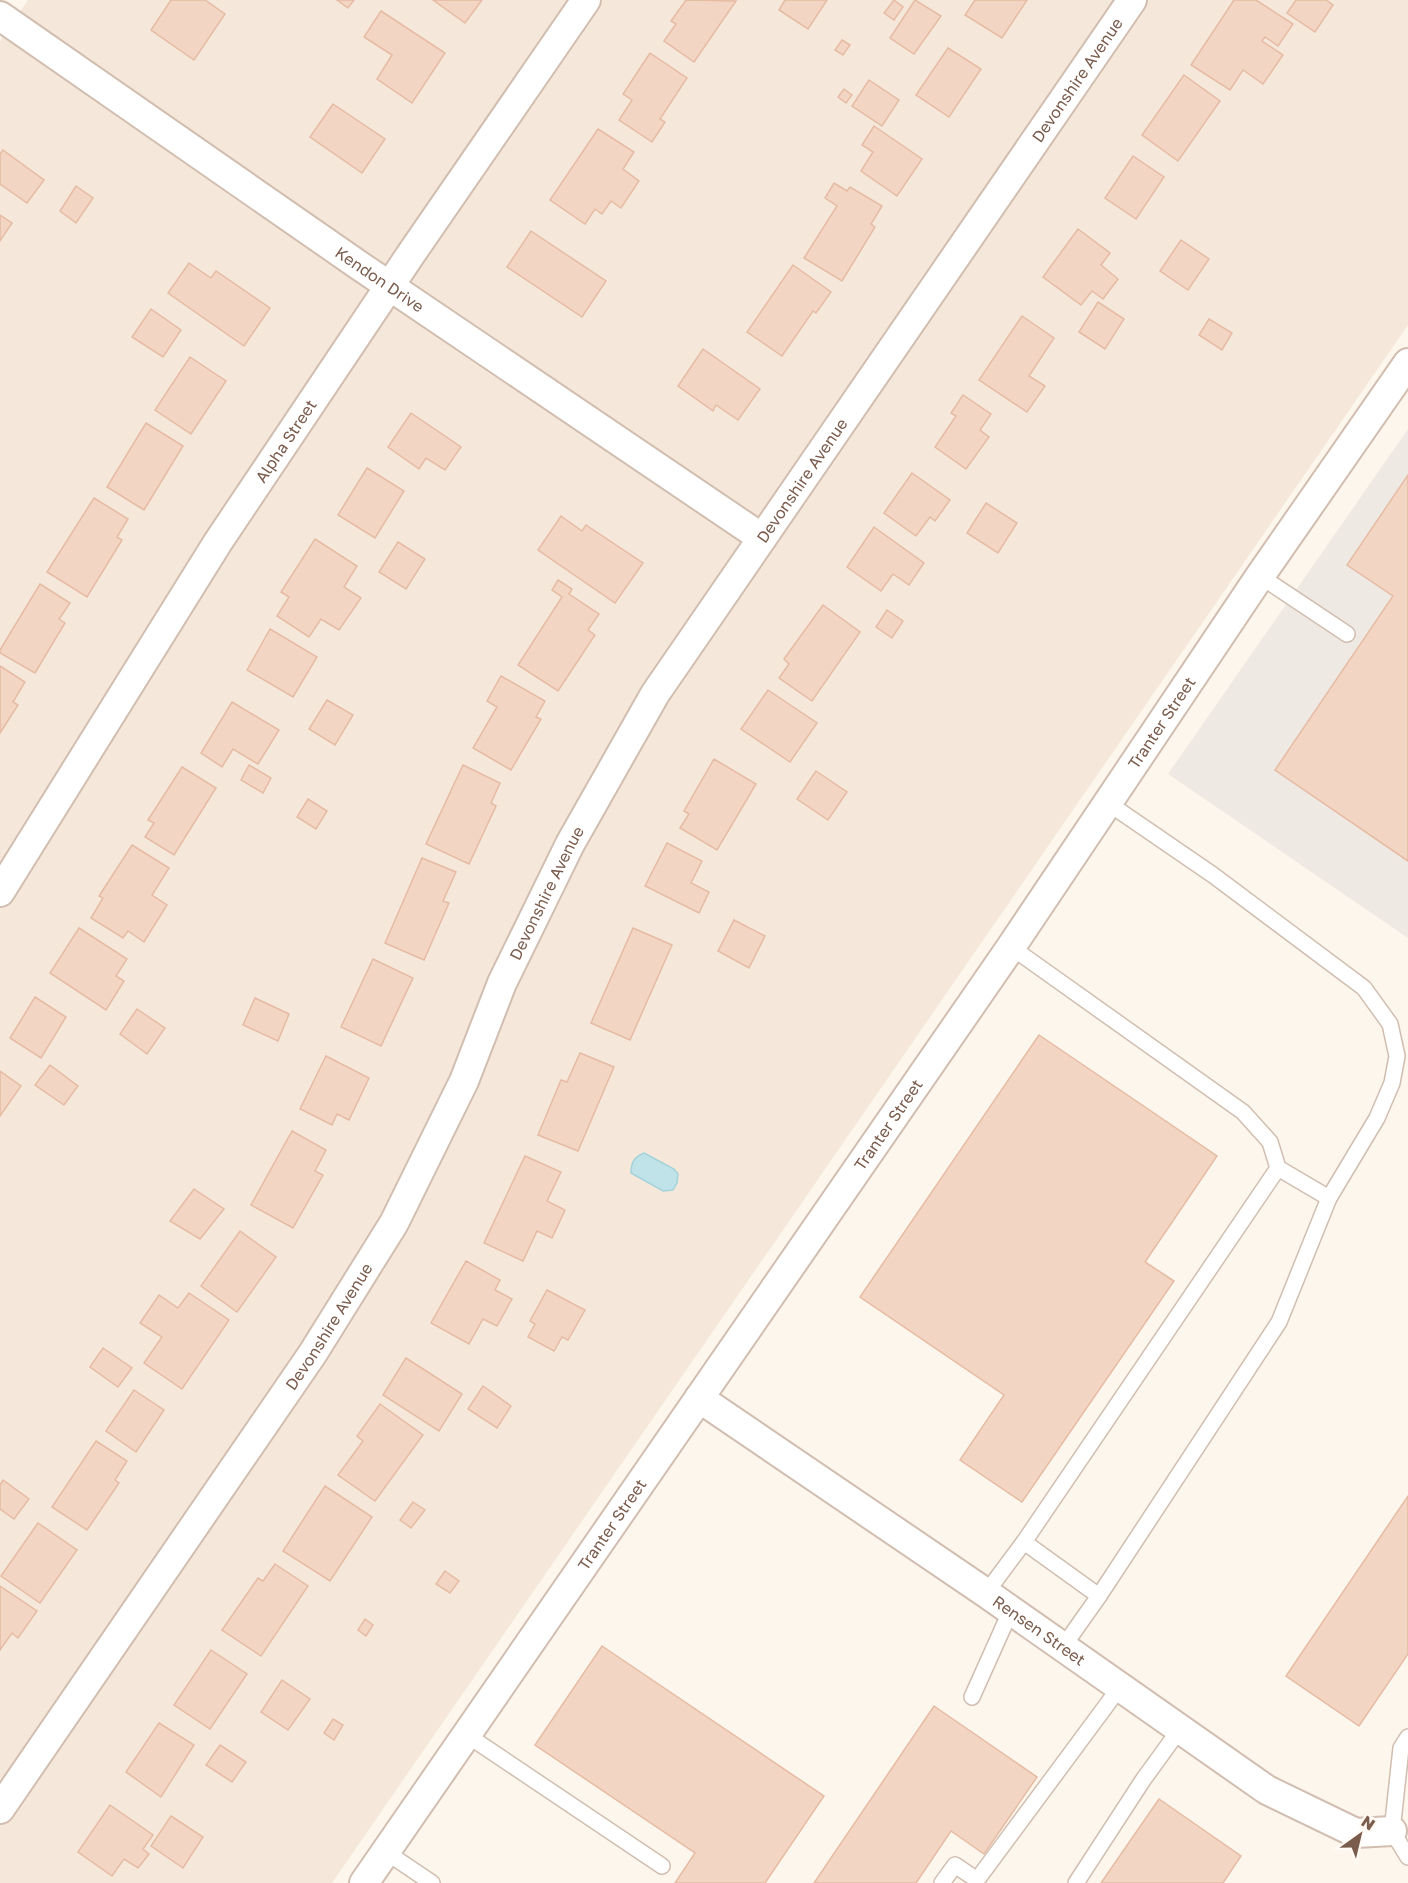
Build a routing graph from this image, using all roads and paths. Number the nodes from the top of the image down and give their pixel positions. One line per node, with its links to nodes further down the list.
1 (586, 0): 4 (street, Alpha Street)
2 (1132, 0): 6 (street, Devonshire Avenue)
3 (0, 16): 4 (street, Kendon Drive)
4 (390, 285): 6 (street, Kendon Drive); 10 (street, Alpha Street)
5 (1408, 363): 7 (street, Tranter Street)
6 (762, 538): 25 (street, Devonshire Avenue)
7 (1260, 576): 8 (lane); 9 (street, Tranter Street)
8 (1347, 634)
9 (1108, 803): 11 (street, Tranter Street); 13 (lane)
10 (0, 892)
11 (1011, 947): 12 (lane); 14 (street, Tranter Street)
12 (1278, 1168): 13 (lane); 15 (lane)
13 (1329, 1198): 17 (lane)
14 (699, 1398): 16 (street, Rensen Street); 23 (street, Tranter Street)
15 (1023, 1542): 16 (lane); 17 (lane)
16 (986, 1593): 18 (street, Rensen Street)
17 (1099, 1596): 19 (lane)
18 (1011, 1610): 19 (street, Rensen Street); 21 (lane)
19 (1063, 1647): 20 (street, Rensen Street)
20 (1120, 1687): 22 (street, Rensen Street); 32 (lane)
21 (972, 1697)
22 (1180, 1729): 26 (street, Rensen Street); 33 (lane)
23 (467, 1735): 27 (street, Tranter Street); 29 (lane)
24 (1408, 1737): 26 (lane)
25 (0, 1809)
26 (1392, 1831): 28 (lane)
27 (386, 1852): 30 (street, Tranter Street); 31 (lane)
28 (1408, 1857)
29 (662, 1866)
30 (364, 1883)
31 (432, 1883)
32 (942, 1883)
33 (1076, 1883)

